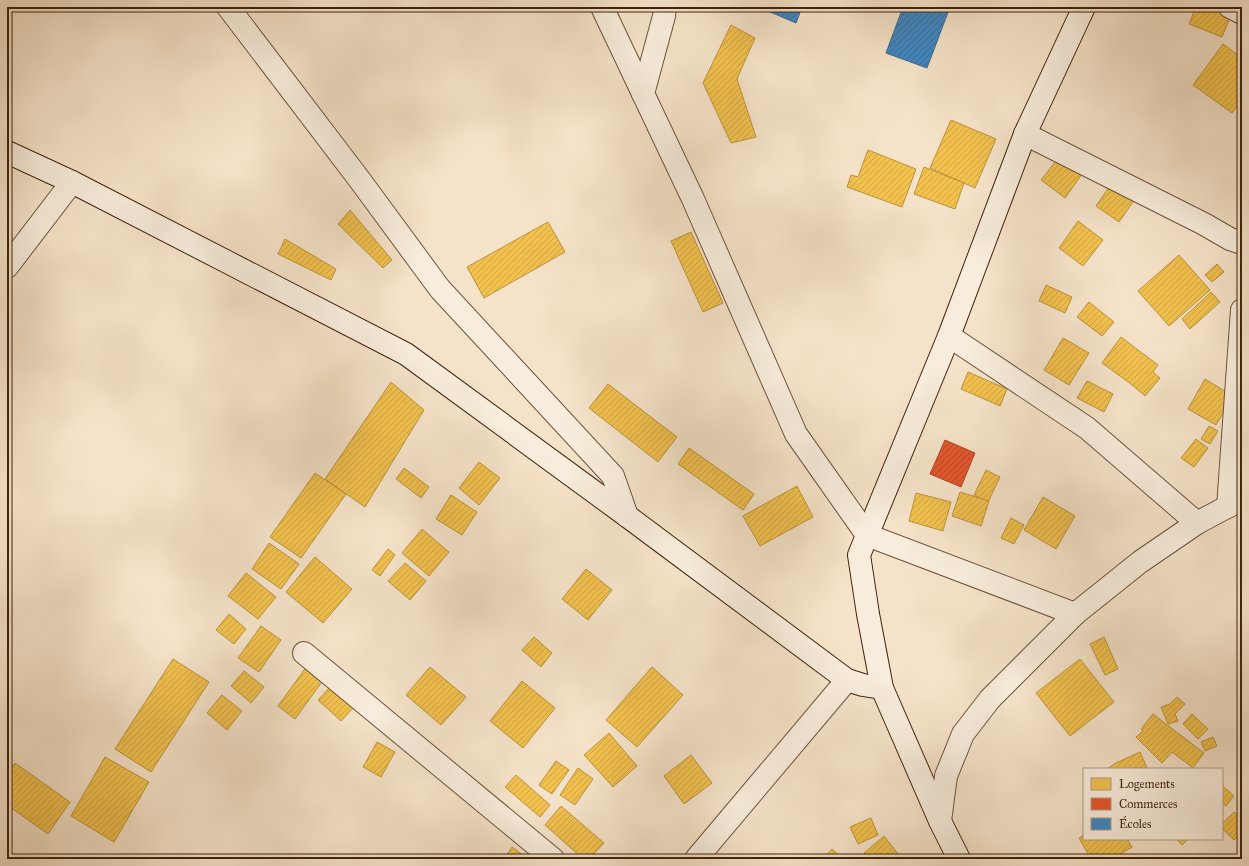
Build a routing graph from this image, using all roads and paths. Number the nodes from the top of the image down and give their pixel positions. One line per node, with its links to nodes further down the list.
1 (228, 7): 16 (street)
2 (602, 7): 7 (street)
3 (665, 7): 7 (street)
4 (1084, 7): 8 (street)
5 (1230, 7): 6 (street)
6 (1242, 13)
7 (643, 94): 18 (street)
8 (1025, 134): 11 (street); 14 (street)
9 (7, 152): 10 (street)
10 (72, 182): 12 (street); 16 (street)
11 (1242, 243)
12 (7, 267)
13 (1242, 310): 15 (street)
14 (949, 336): 17 (street); 18 (street)
15 (1235, 503): 17 (street)
16 (627, 516): 21 (street)
17 (1197, 523): 19 (street)
18 (867, 535): 19 (street); 22 (street)
19 (1075, 614): 23 (street)
20 (304, 653): 24 (street)
21 (847, 680): 22 (street); 25 (street)
22 (882, 688): 23 (street)
23 (940, 821): 26 (street)
24 (553, 859)
25 (696, 859)
26 (959, 859)

